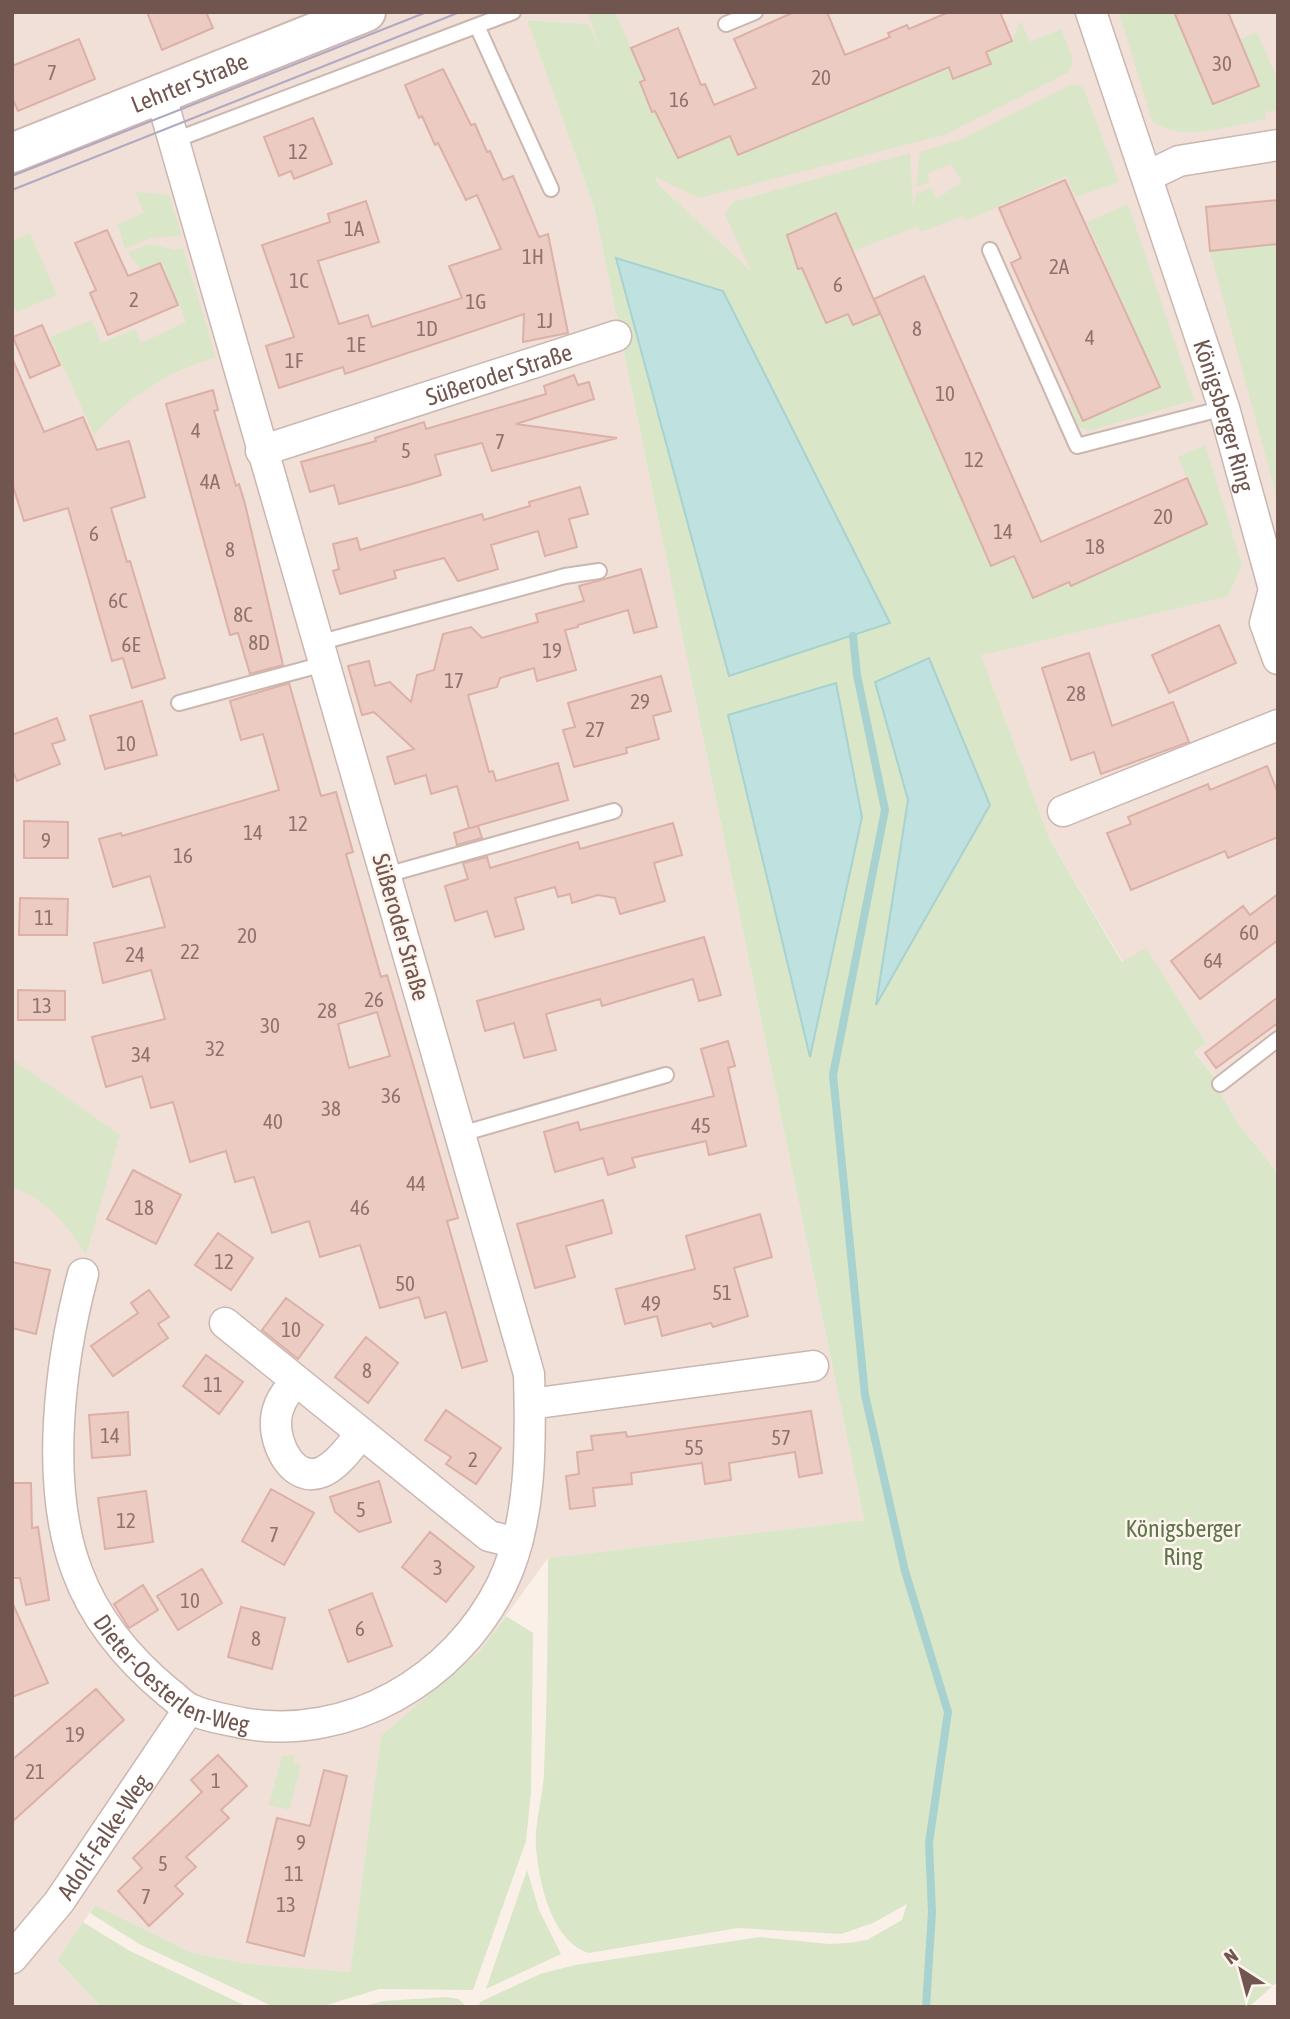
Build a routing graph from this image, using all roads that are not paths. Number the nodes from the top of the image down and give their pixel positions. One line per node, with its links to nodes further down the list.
1 (366, 12): 7 (main road, Lehrter Straße)
2 (513, 12): 6 (lane)
3 (755, 12): 5 (lane)
4 (1091, 12): 11 (street, Königsberger Ring)
5 (726, 24)
6 (477, 26): 8 (lane); 12 (lane)
7 (160, 93): 8 (street, Süßeroder Straße); 10 (main road, Lehrter Straße)
8 (175, 140): 16 (street, Süßeroder Straße)
9 (1278, 145): 11 (street)
10 (12, 153)
11 (1148, 176): 15 (street, Königsberger Ring)
12 (551, 188)
13 (990, 250): 15 (lane)
14 (616, 336): 16 (street, Süßeroder Straße)
15 (1224, 408): 19 (street, Königsberger Ring)
16 (261, 451): 18 (street, Süßeroder Straße)
17 (598, 571): 18 (lane)
18 (321, 654): 20 (lane); 24 (street, Süßeroder Straße)
19 (1278, 659)
20 (179, 703)
21 (1278, 725): 23 (street)
22 (614, 811): 24 (lane)
23 (1063, 811)
24 (386, 875): 28 (street, Süßeroder Straße)
25 (1278, 1039): 27 (lane)
26 (666, 1075): 28 (lane)
27 (1220, 1084)
28 (461, 1134): 33 (street, Süßeroder Straße)
29 (83, 1275): 36 (street, Dieter-Oesterlen-Weg)
30 (225, 1323): 32 (street)
31 (813, 1366): 33 (street)
32 (295, 1381): 34 (street); 34 (street)
33 (530, 1404): 35 (street, Süßeroder Straße)
34 (361, 1433): 35 (street)
35 (517, 1543): 36 (street, Dieter-Oesterlen-Weg)
36 (189, 1709): 37 (street, Adolf-Falke-Weg)
37 (12, 1958)

